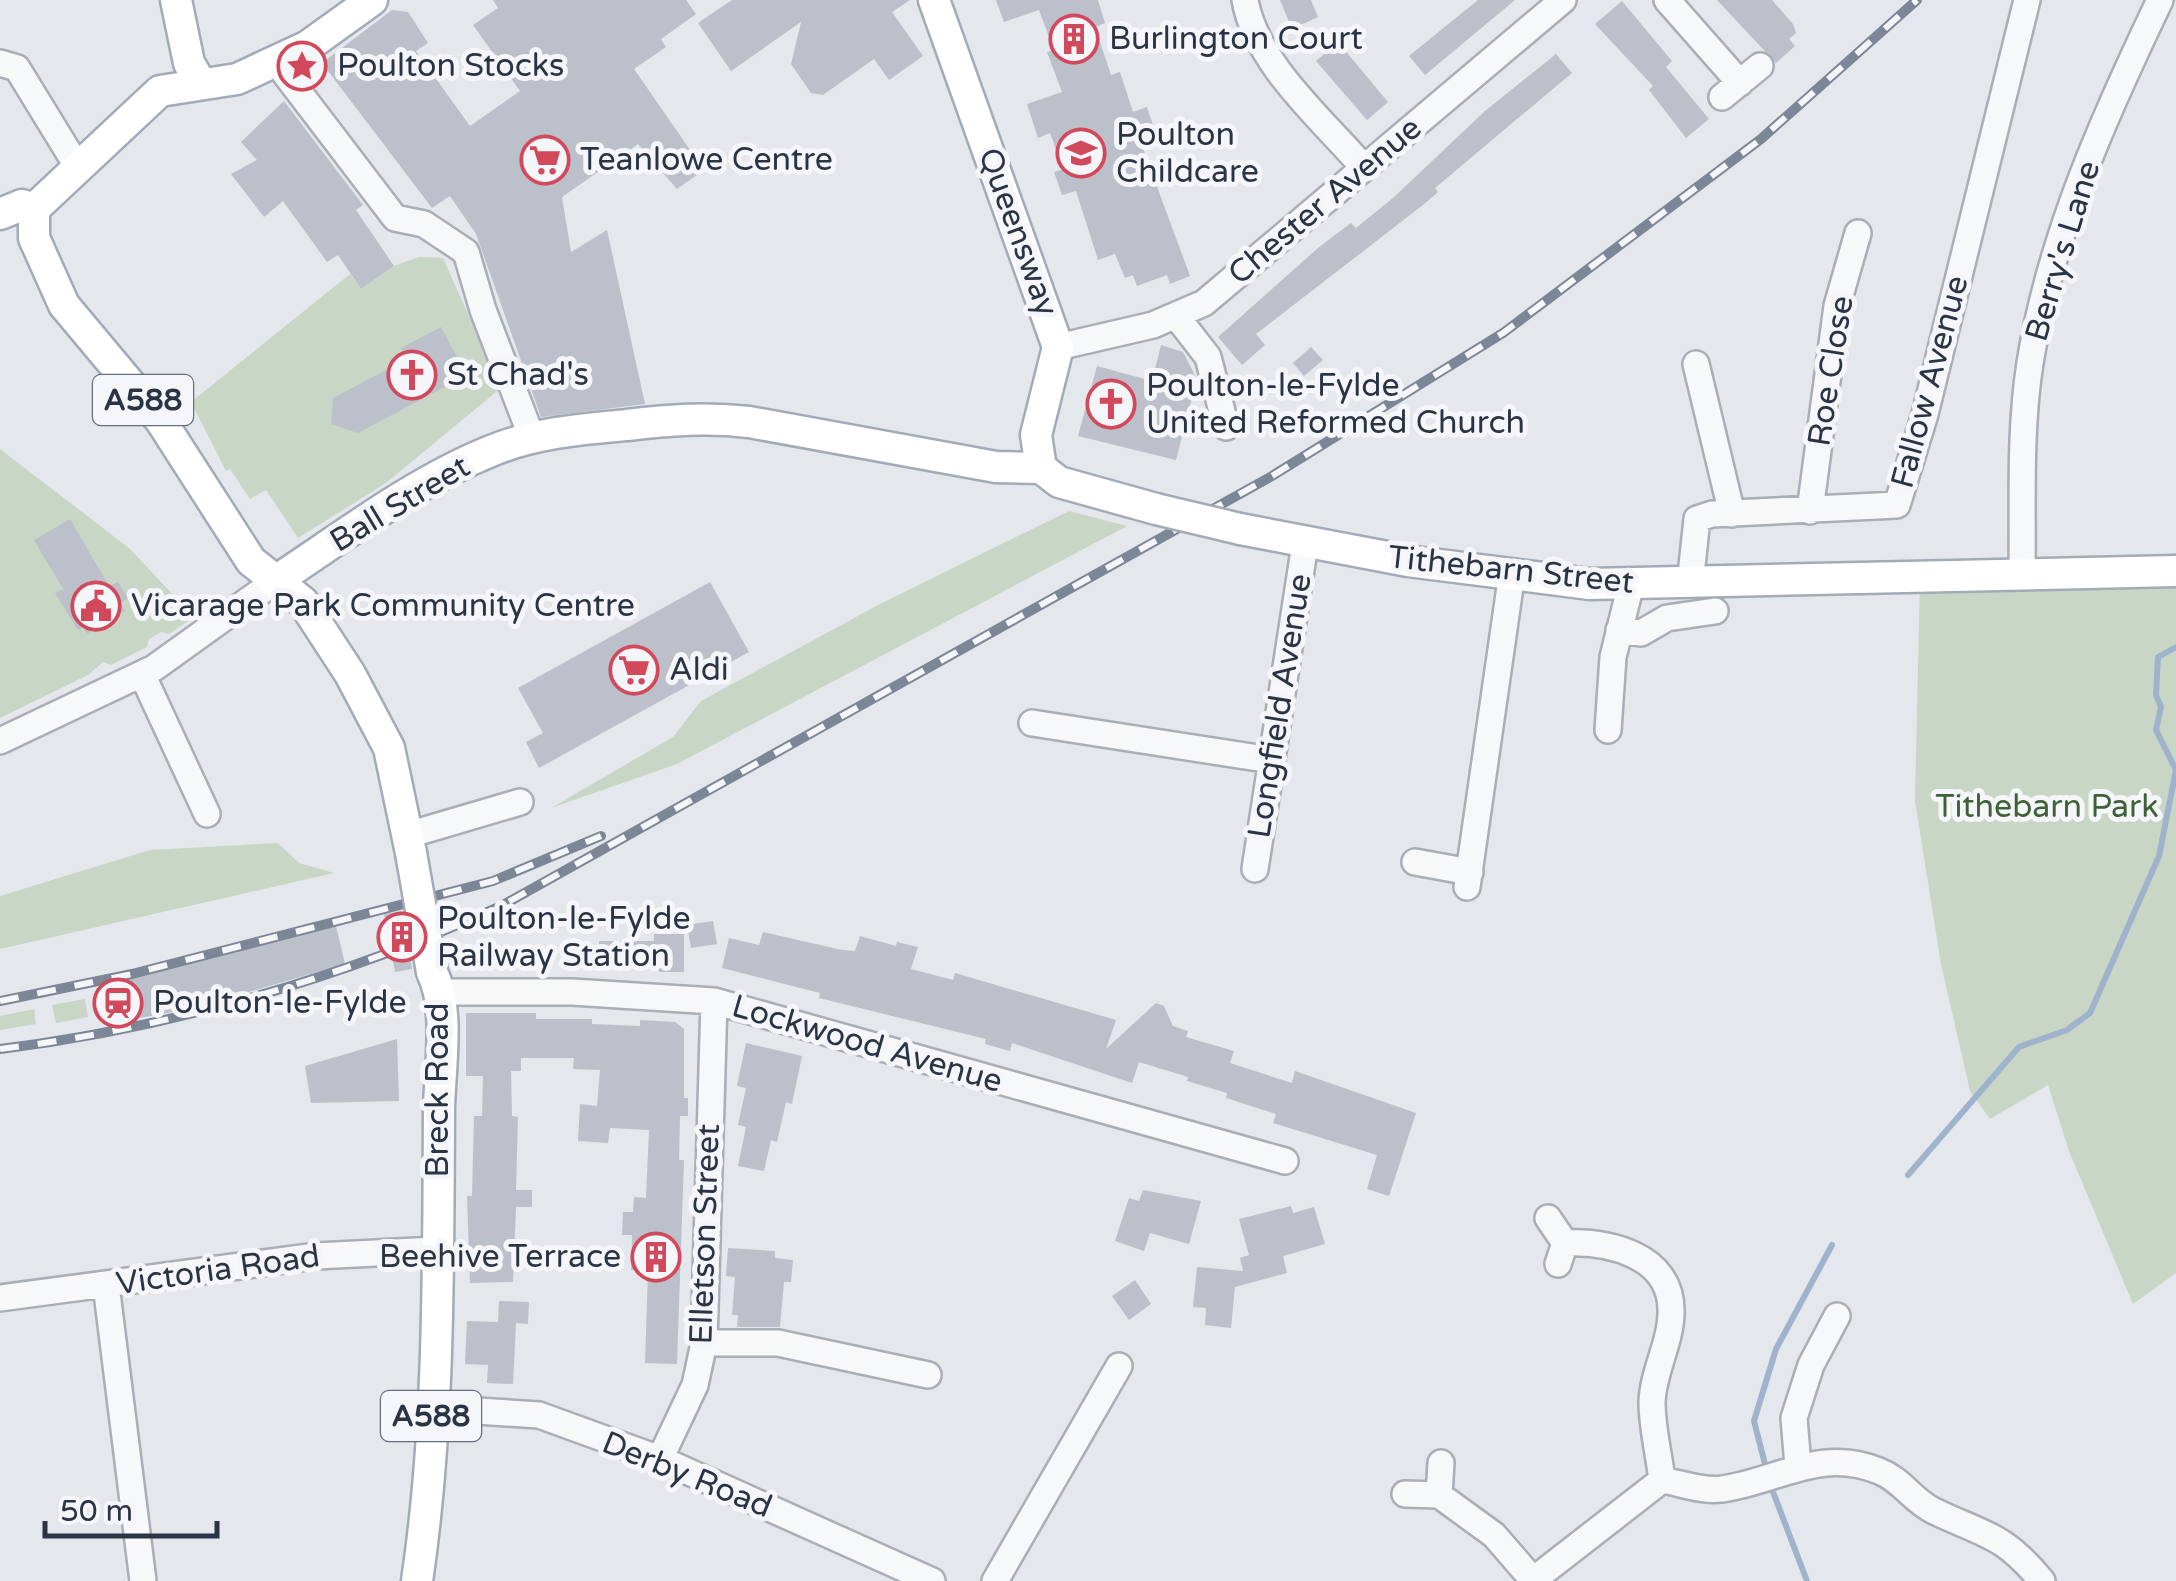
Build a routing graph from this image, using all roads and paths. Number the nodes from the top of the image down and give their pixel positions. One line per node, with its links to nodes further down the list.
1 (176, 0): 12 (main road)
2 (372, 0): 9 (main road)
3 (934, 0): 19 (main road, Queensway)
4 (1245, 0): 14 (street)
5 (1563, 0): 14 (street, Chester Avenue)
6 (1667, 0): 11 (street)
7 (2027, 0): 26 (street, Fallow Avenue)
8 (2160, 0): 31 (street, Berry's Lane)
9 (276, 62): 12 (main road); 23 (street)
10 (0, 63): 13 (street)
11 (1760, 66)
12 (200, 82): 13 (main road)
13 (78, 166): 15 (main road)
14 (1364, 168): 18 (street, Chester Avenue)
15 (34, 209): 16 (main road); 32 (main road, A588)
16 (0, 214)
17 (1858, 232): 26 (street, Roe Close)
18 (1176, 317): 19 (street, Chester Avenue); 21 (street)
19 (1058, 347): 22 (main road, Queensway)
20 (1696, 364): 27 (street)
21 (1226, 427)
22 (1036, 435): 24 (main road); 25 (main road, Queensway)
23 (532, 438): 24 (main road, Tithebarn Street); 32 (main road, Ball Street)
24 (980, 463): 25 (main road, Tithebarn Street)
25 (1041, 468): 28 (main road, Tithebarn Street, bridge)
26 (1810, 511): 27 (street, Fallow Avenue)
27 (1732, 514): 34 (street, Fallow Avenue)
28 (1304, 544): 30 (main road, Tithebarn Street); 41 (street, Longfield Avenue)
29 (2176, 571): 31 (main road, Tithebarn Street)
30 (1512, 573): 33 (main road, Tithebarn Street); 45 (street)
31 (2022, 576): 34 (main road, Tithebarn Street)
32 (274, 582): 37 (street); 44 (main road, Breck Road / A588)
33 (1631, 584): 34 (main road, Tithebarn Street); 36 (street)
34 (1690, 584)
35 (1715, 611): 36 (street)
36 (1618, 630): 39 (street)
37 (142, 674): 40 (street); 43 (street)
38 (1032, 724): 41 (street)
39 (1608, 730)
40 (0, 740)
41 (1271, 760): 46 (street, Longfield Avenue)
42 (520, 802): 44 (street)
43 (208, 814)
44 (410, 844): 47 (main road, Breck Road / A588, bridge)
45 (1415, 862)
46 (1255, 869)
47 (436, 982): 48 (street, Lockwood Avenue); 51 (main road, Breck Road / A588)
48 (714, 1001): 49 (street, Lockwood Avenue); 55 (street, Elletson Street)
49 (1284, 1161)
50 (1548, 1218): 62 (street)
51 (436, 1250): 52 (street, Victoria Road); 58 (main road, Breck Road / A588)
52 (106, 1285): 53 (street, Victoria Road); 66 (street)
53 (0, 1298)
54 (1838, 1316): 61 (street)
55 (704, 1342): 57 (street); 59 (street, Elletson Street)
56 (1118, 1366): 69 (street)
57 (928, 1375)
58 (431, 1408): 59 (street, Derby Road); 67 (main road, Breck Road / A588)
59 (660, 1459): 68 (street, Derby Road)
60 (1441, 1462): 64 (street)
61 (1791, 1467): 62 (street); 70 (street)
62 (1662, 1480): 65 (street)
63 (1406, 1494): 64 (street)
64 (1439, 1495): 65 (street)
65 (1532, 1580)
66 (143, 1581)
67 (417, 1581)
68 (932, 1581)
69 (995, 1581)
70 (2042, 1581)

